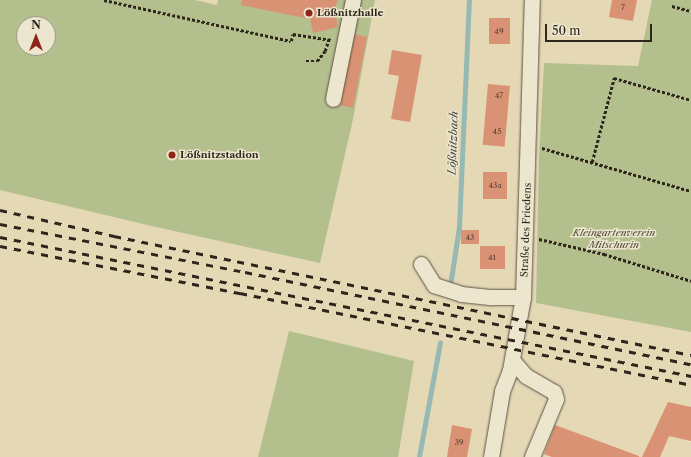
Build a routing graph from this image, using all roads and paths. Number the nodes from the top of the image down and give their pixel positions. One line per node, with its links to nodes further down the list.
1 (104, 0): 6 (path)
2 (353, 0): 7 (street)
3 (532, 0): 17 (street, Straße des Friedens)
4 (672, 6): 5 (path)
5 (691, 11)
6 (329, 39): 7 (path); 8 (path)
7 (344, 42): 9 (street)
8 (306, 61)
9 (333, 99)
10 (691, 100): 12 (path)
11 (542, 154): 12 (path)
12 (592, 162): 13 (path)
13 (691, 191)
14 (539, 232): 16 (path)
15 (421, 264): 17 (street)
16 (691, 281)
17 (523, 297): 18 (street, Straße des Friedens)
18 (512, 360): 19 (street, Straße des Friedens); 20 (street)
19 (491, 457)
20 (532, 457)

